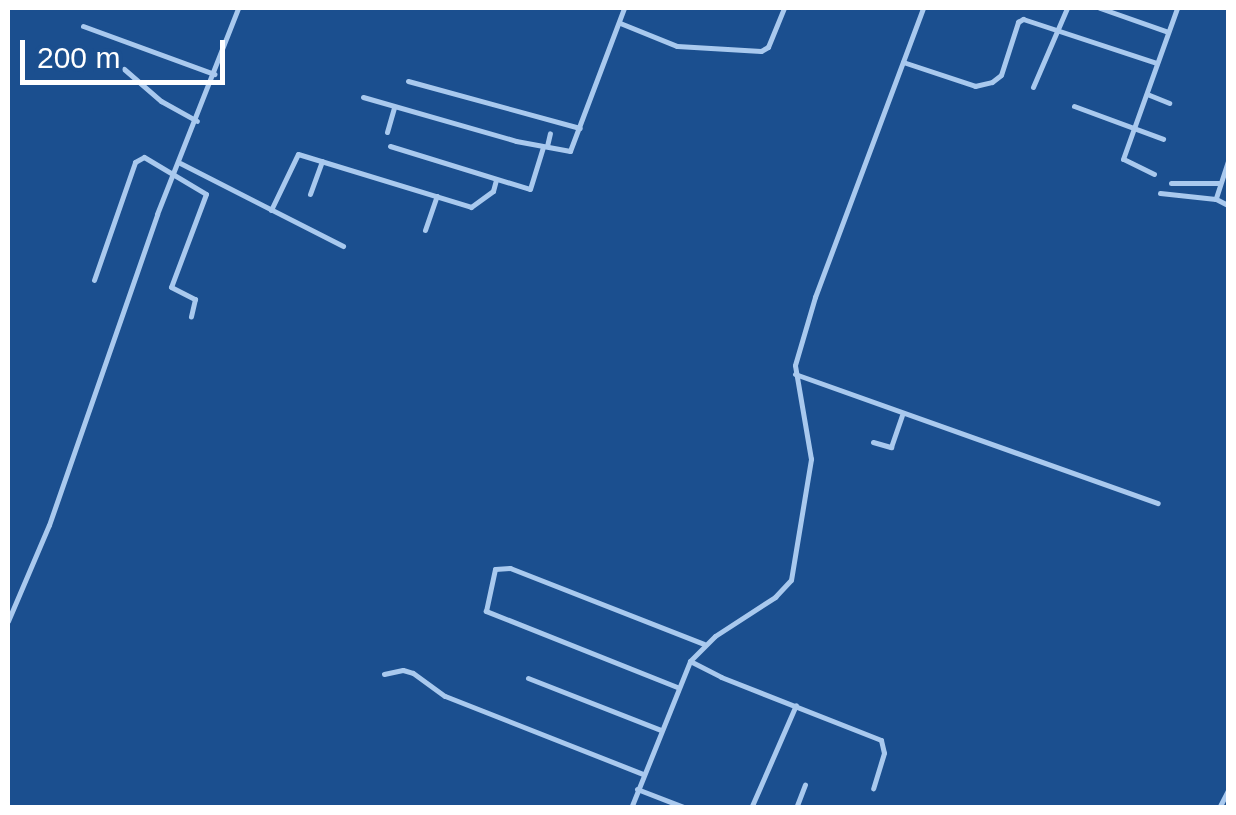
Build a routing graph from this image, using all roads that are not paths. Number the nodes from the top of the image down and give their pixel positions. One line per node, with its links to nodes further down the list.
1 (238, 8): 15 (street)
2 (624, 8): 8 (street)
3 (784, 8): 8 (street)
4 (923, 8): 12 (street)
5 (1067, 8): 10 (street)
6 (1100, 8): 11 (street)
7 (1176, 8): 11 (street)
8 (619, 23): 25 (street)
9 (83, 26): 15 (street)
10 (1058, 29): 12 (street); 13 (street); 17 (street)
11 (1168, 32): 13 (street)
12 (903, 62): 51 (street)
13 (1157, 63): 18 (street)
14 (124, 69): 23 (street)
15 (214, 74): 23 (street)
16 (408, 81): 25 (street)
17 (1033, 87)
18 (1146, 94): 20 (street); 24 (street)
19 (363, 97): 22 (street)
20 (1169, 103)
21 (1074, 106): 24 (street)
22 (394, 108): 26 (street); 30 (street)
23 (197, 120): 33 (street)
24 (1134, 126): 28 (street); 35 (street)
25 (580, 128): 30 (street)
26 (388, 132)
27 (550, 133): 30 (street)
28 (1164, 139)
29 (390, 146): 36 (street)
30 (545, 147): 36 (street)
31 (322, 161): 40 (street); 42 (street); 46 (street)
32 (1228, 161): 39 (street)
33 (180, 162): 34 (street); 46 (street)
34 (174, 174): 49 (street); 50 (street); 55 (street)
35 (1154, 174)
36 (496, 180): 42 (street)
37 (1171, 182): 38 (street)
38 (1181, 183): 39 (street); 43 (street)
39 (1220, 183): 44 (street)
40 (310, 194)
41 (1160, 194): 43 (street)
42 (437, 196): 47 (street)
43 (1179, 198): 44 (street)
44 (1216, 199): 45 (street)
45 (1228, 206)
46 (270, 210): 48 (street)
47 (425, 230)
48 (343, 246)
49 (94, 280)
50 (190, 317)
51 (794, 374): 52 (street); 56 (street)
52 (903, 413): 53 (street); 54 (street)
53 (874, 442)
54 (1158, 503)
55 (8, 621)
56 (704, 644): 57 (street); 60 (street)
57 (690, 661): 60 (street); 61 (street)
58 (384, 674): 63 (street)
59 (528, 678): 62 (street)
60 (677, 688): 62 (street)
61 (796, 705): 65 (street); 70 (street)
62 (660, 730): 63 (street)
63 (643, 774): 66 (street)
64 (805, 784): 71 (street)
65 (873, 788)
66 (638, 790): 68 (street); 69 (street)
67 (1228, 790): 72 (street)
68 (631, 808)
69 (686, 808)
70 (750, 808)
71 (796, 808)
72 (1220, 808)

